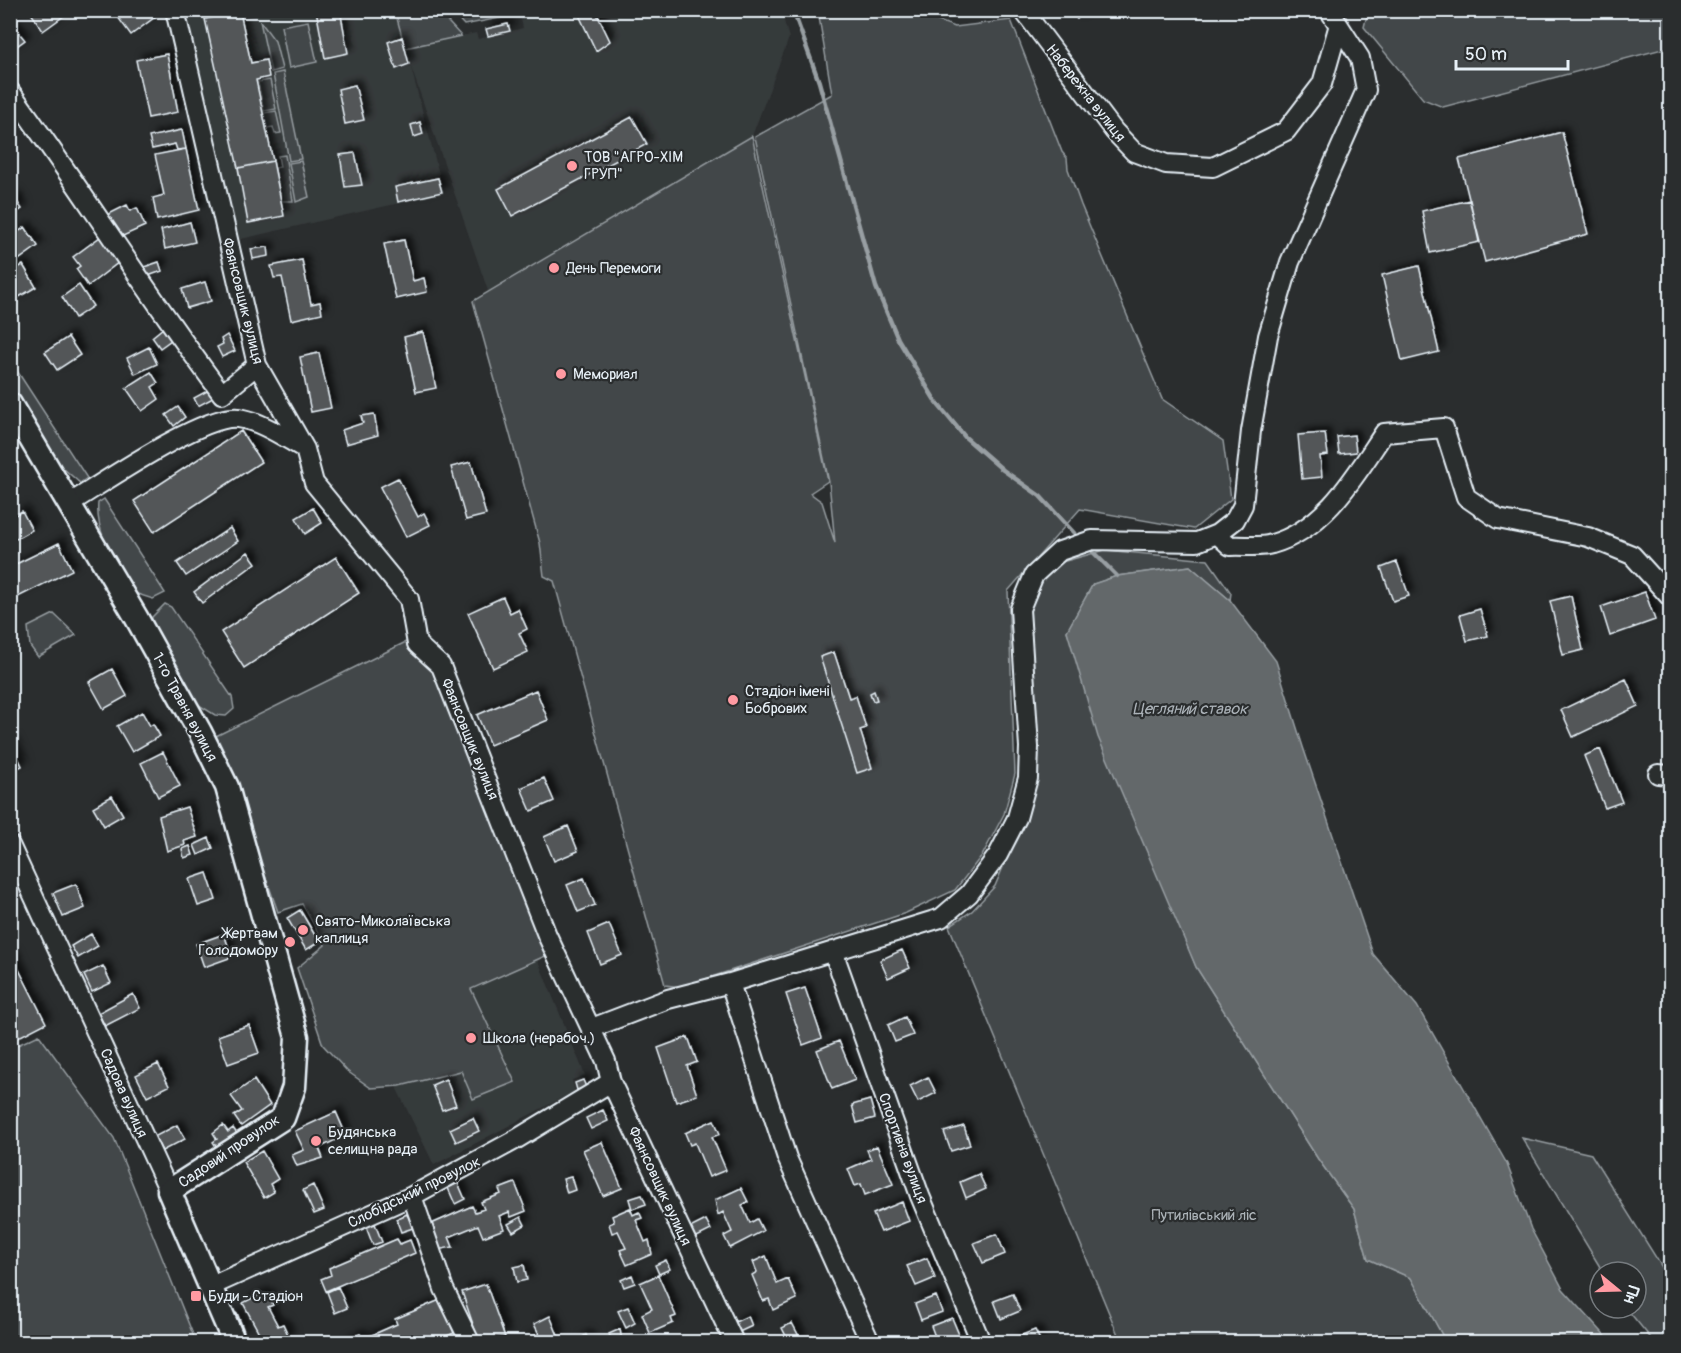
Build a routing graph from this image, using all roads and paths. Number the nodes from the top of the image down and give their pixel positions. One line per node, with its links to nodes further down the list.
1 (175, 10): 6 (street, Фаянсовщик вулиця)
2 (1023, 10): 4 (street, Набережна вулиця)
3 (1329, 10): 4 (street)
4 (1338, 28): 12 (street)
5 (10, 91): 7 (street)
6 (257, 365): 7 (street); 10 (street, Фаянсовщик вулиця)
7 (222, 394): 9 (street)
8 (10, 404): 11 (street, 1-го Травня вулиця)
9 (202, 426): 10 (street); 11 (street)
10 (305, 449): 17 (street, Фаянсовщик вулиця)
11 (70, 503): 18 (street, 1-го Травня вулиця)
12 (1217, 534): 13 (street); 15 (street)
13 (1671, 597)
14 (13, 855): 20 (street, Садова вулиця)
15 (833, 951): 16 (street); 27 (street, Спортивна вулиця)
16 (730, 983): 17 (street); 26 (street)
17 (592, 1028): 19 (street, Фаянсовщик вулиця)
18 (297, 1037): 20 (street, Садовий провулок)
19 (611, 1083): 21 (street, Слобідський провулок); 25 (street, Фаянсовщик вулиця)
20 (169, 1191): 22 (street, Садова вулиця)
21 (412, 1196): 22 (street, Слобідський провулок); 24 (street)
22 (209, 1287): 23 (street, Садова вулиця)
23 (234, 1342)
24 (470, 1342)
25 (734, 1342)
26 (870, 1342)
27 (981, 1342)

